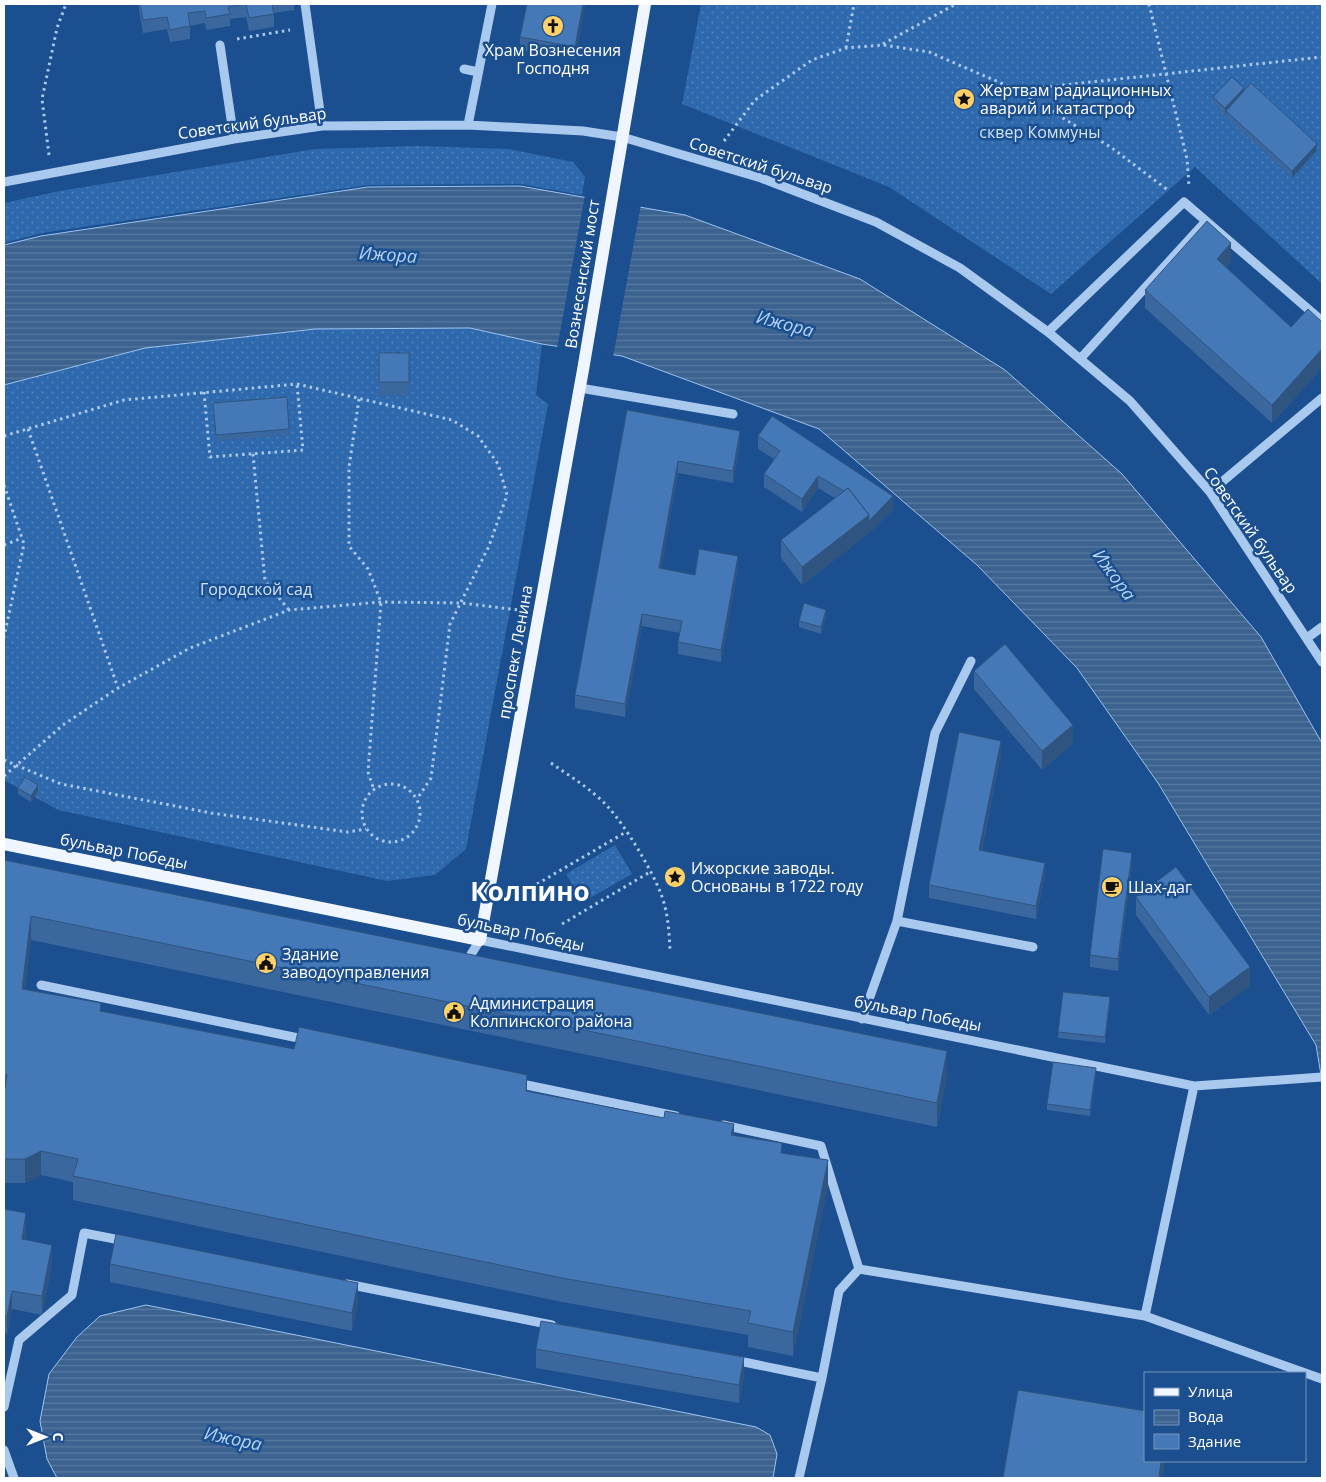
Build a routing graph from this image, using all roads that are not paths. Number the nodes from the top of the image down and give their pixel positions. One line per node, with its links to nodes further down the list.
1 (305, 4): 8 (street)
2 (492, 4): 6 (street)
3 (645, 4): 9 (main road)
4 (224, 43): 10 (street)
5 (464, 69): 6 (street)
6 (478, 72): 7 (street)
7 (468, 125): 8 (street, Советский бульвар); 9 (street, Советский бульвар)
8 (322, 126): 10 (street, Советский бульвар)
9 (622, 137): 14 (street, Советский бульвар); 16 (main road, Вознесенский мост)
10 (234, 139): 11 (street, Советский бульвар)
11 (4, 182)
12 (1206, 221): 13 (street); 14 (street); 15 (street)
13 (1322, 321)
14 (1048, 332): 15 (street, Советский бульвар)
15 (1080, 359): 20 (street, Советский бульвар)
16 (583, 370): 17 (main road, проспект Ленина)
17 (580, 388): 19 (street); 27 (main road, проспект Ленина)
18 (1322, 398): 20 (street)
19 (733, 414)
20 (1210, 492): 22 (street, Советский бульвар)
21 (1322, 626): 22 (street)
22 (1307, 638): 24 (street, Советский бульвар)
23 (971, 661): 26 (street)
24 (1322, 662)
25 (4, 844): 27 (main road, бульвар Победы)
26 (897, 921): 28 (street); 31 (street)
27 (480, 940): 29 (street); 31 (street, бульвар Победы)
28 (1033, 947)
29 (462, 976)
30 (41, 985): 32 (street)
31 (862, 1019): 35 (street, бульвар Победы)
32 (314, 1041)
33 (1320, 1077): 35 (street, бульвар Победы)
34 (509, 1082): 36 (street)
35 (1194, 1086): 41 (street)
36 (684, 1118)
37 (714, 1124): 39 (street)
38 (132, 1242): 48 (street)
39 (859, 1269): 41 (street); 46 (street)
40 (336, 1282): 42 (street)
41 (1145, 1316): 44 (street)
42 (560, 1326)
43 (725, 1358): 46 (street)
44 (1305, 1372)
45 (1306, 1372): 47 (street)
46 (822, 1378): 51 (street)
47 (1322, 1378)
48 (4, 1407)
49 (4, 1450): 50 (street)
50 (14, 1478)
51 (799, 1478)

